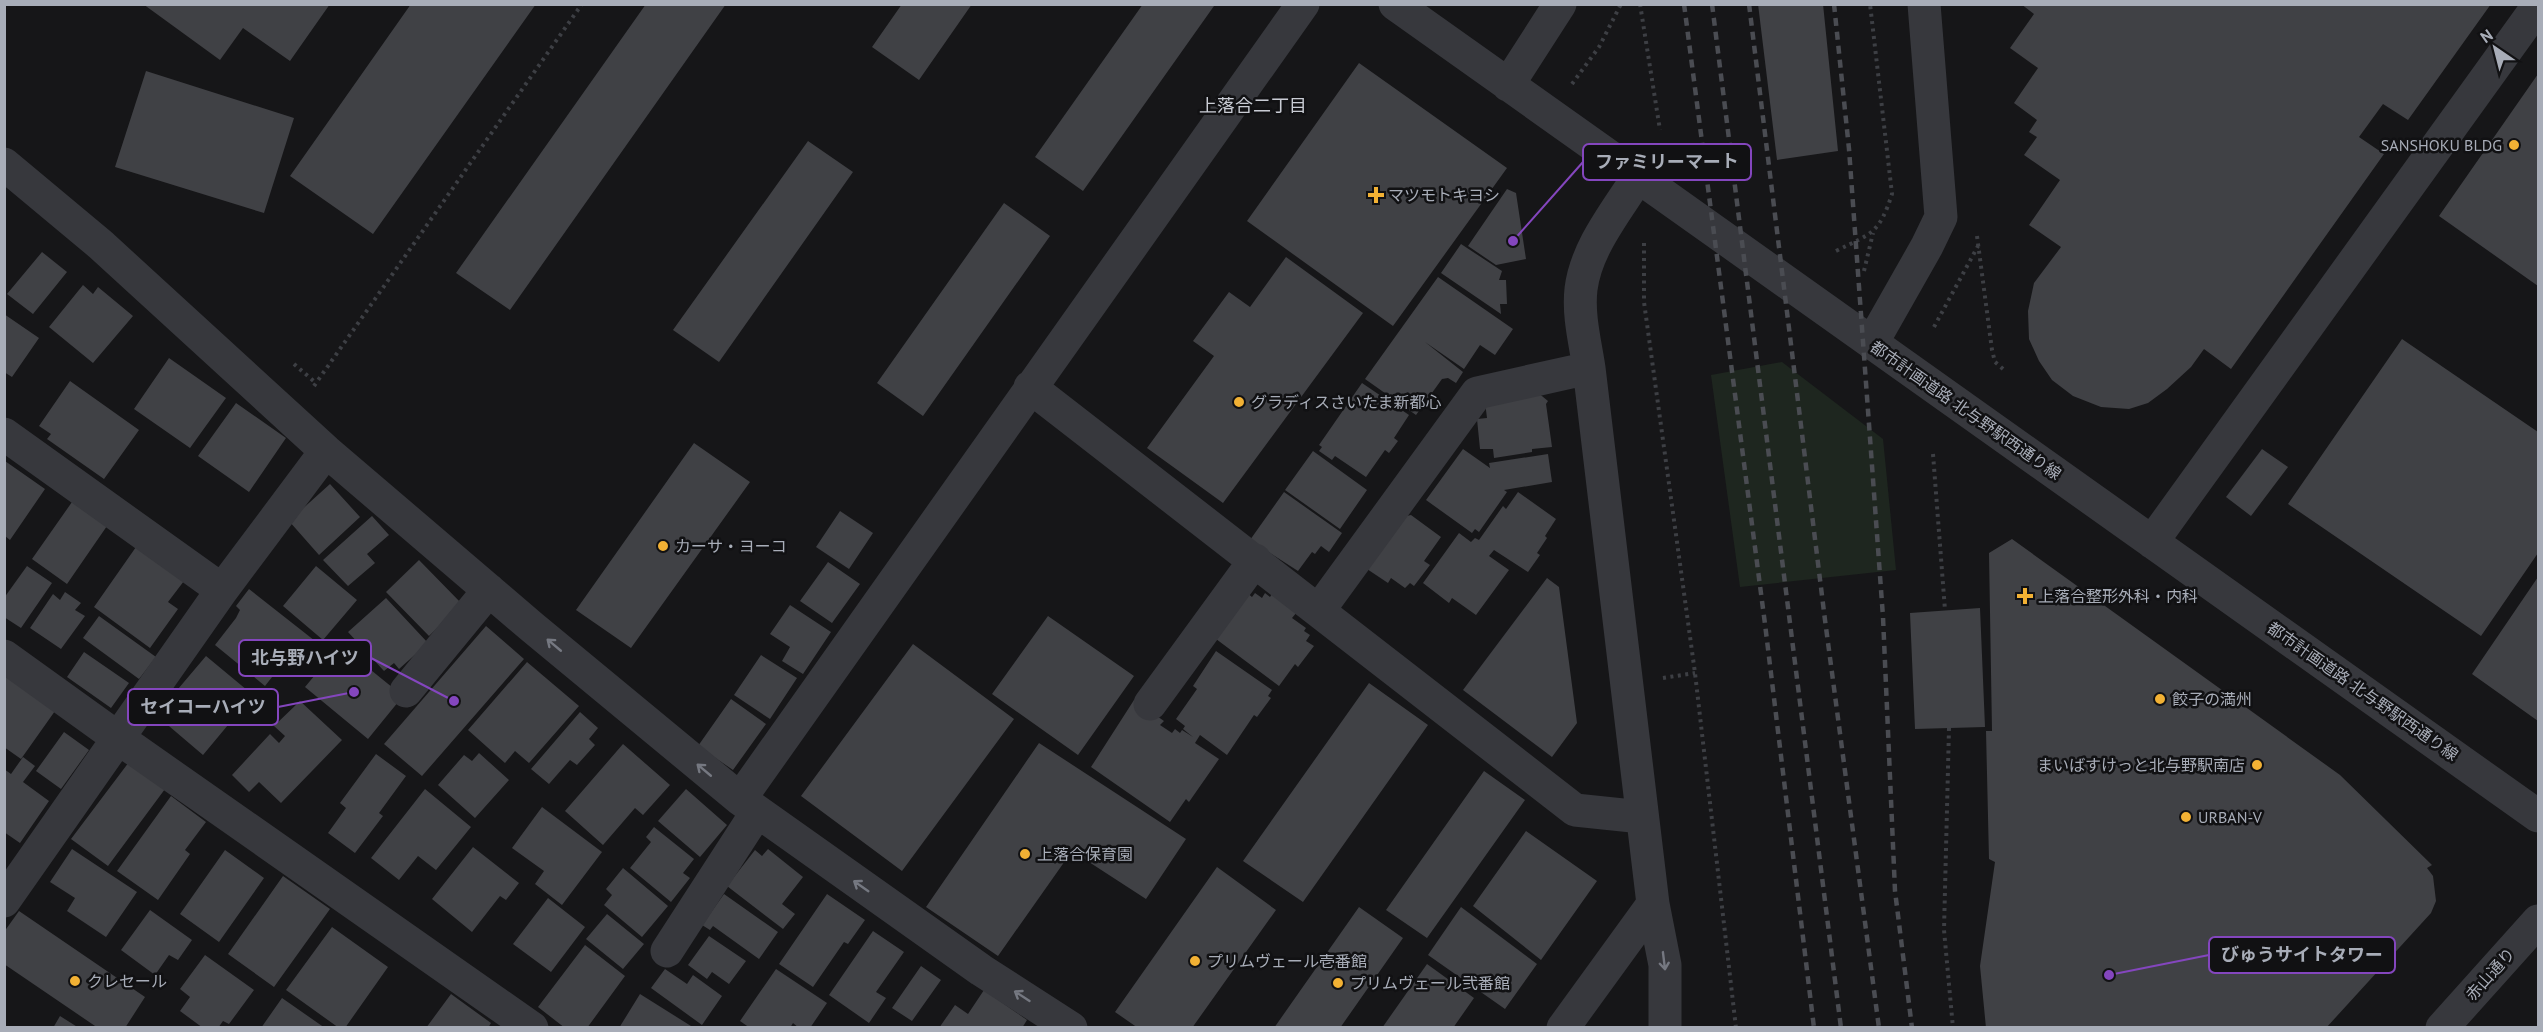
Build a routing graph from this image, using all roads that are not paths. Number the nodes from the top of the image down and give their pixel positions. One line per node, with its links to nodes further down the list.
1 (1304, 4): 11 (street)
2 (1395, 4): 6 (street, 都市計画道路 北与野駅西通り線)
3 (1560, 4): 6 (street)
4 (1924, 5): 9 (street)
5 (2538, 6): 14 (street)
6 (1508, 85): 8 (street, 都市計画道路 北与野駅西通り線)
7 (4, 164): 13 (street)
8 (1638, 177): 9 (street, 都市計画道路 北与野駅西通り線); 10 (street)
9 (1872, 343): 14 (street, 都市計画道路 北与野駅西通り線)
10 (1589, 368): 18 (street); 25 (street)
11 (1030, 387): 15 (street); 23 (street)
12 (4, 434): 16 (street)
13 (326, 451): 16 (street); 17 (street)
14 (2152, 542): 24 (street, 都市計画道路 北与野駅西通り線)
15 (1255, 560): 18 (street); 21 (street)
16 (222, 590): 22 (street)
17 (489, 590): 20 (street); 23 (street, one-way to 17)
18 (1319, 610): 25 (street)
19 (4, 656): 22 (street)
20 (406, 692)
21 (1150, 704)
22 (118, 738): 26 (street); 31 (street)
23 (748, 805): 29 (street); 30 (street, one-way to 23)
24 (2538, 816)
25 (1642, 817): 27 (street)
26 (4, 901)
27 (1653, 904): 32 (street); 33 (street, one-way to 33)
28 (2538, 921): 34 (street, 赤山通り)
29 (668, 951)
30 (1062, 1025)
31 (532, 1028)
32 (1563, 1028)
33 (1665, 1028)
34 (2442, 1028)

